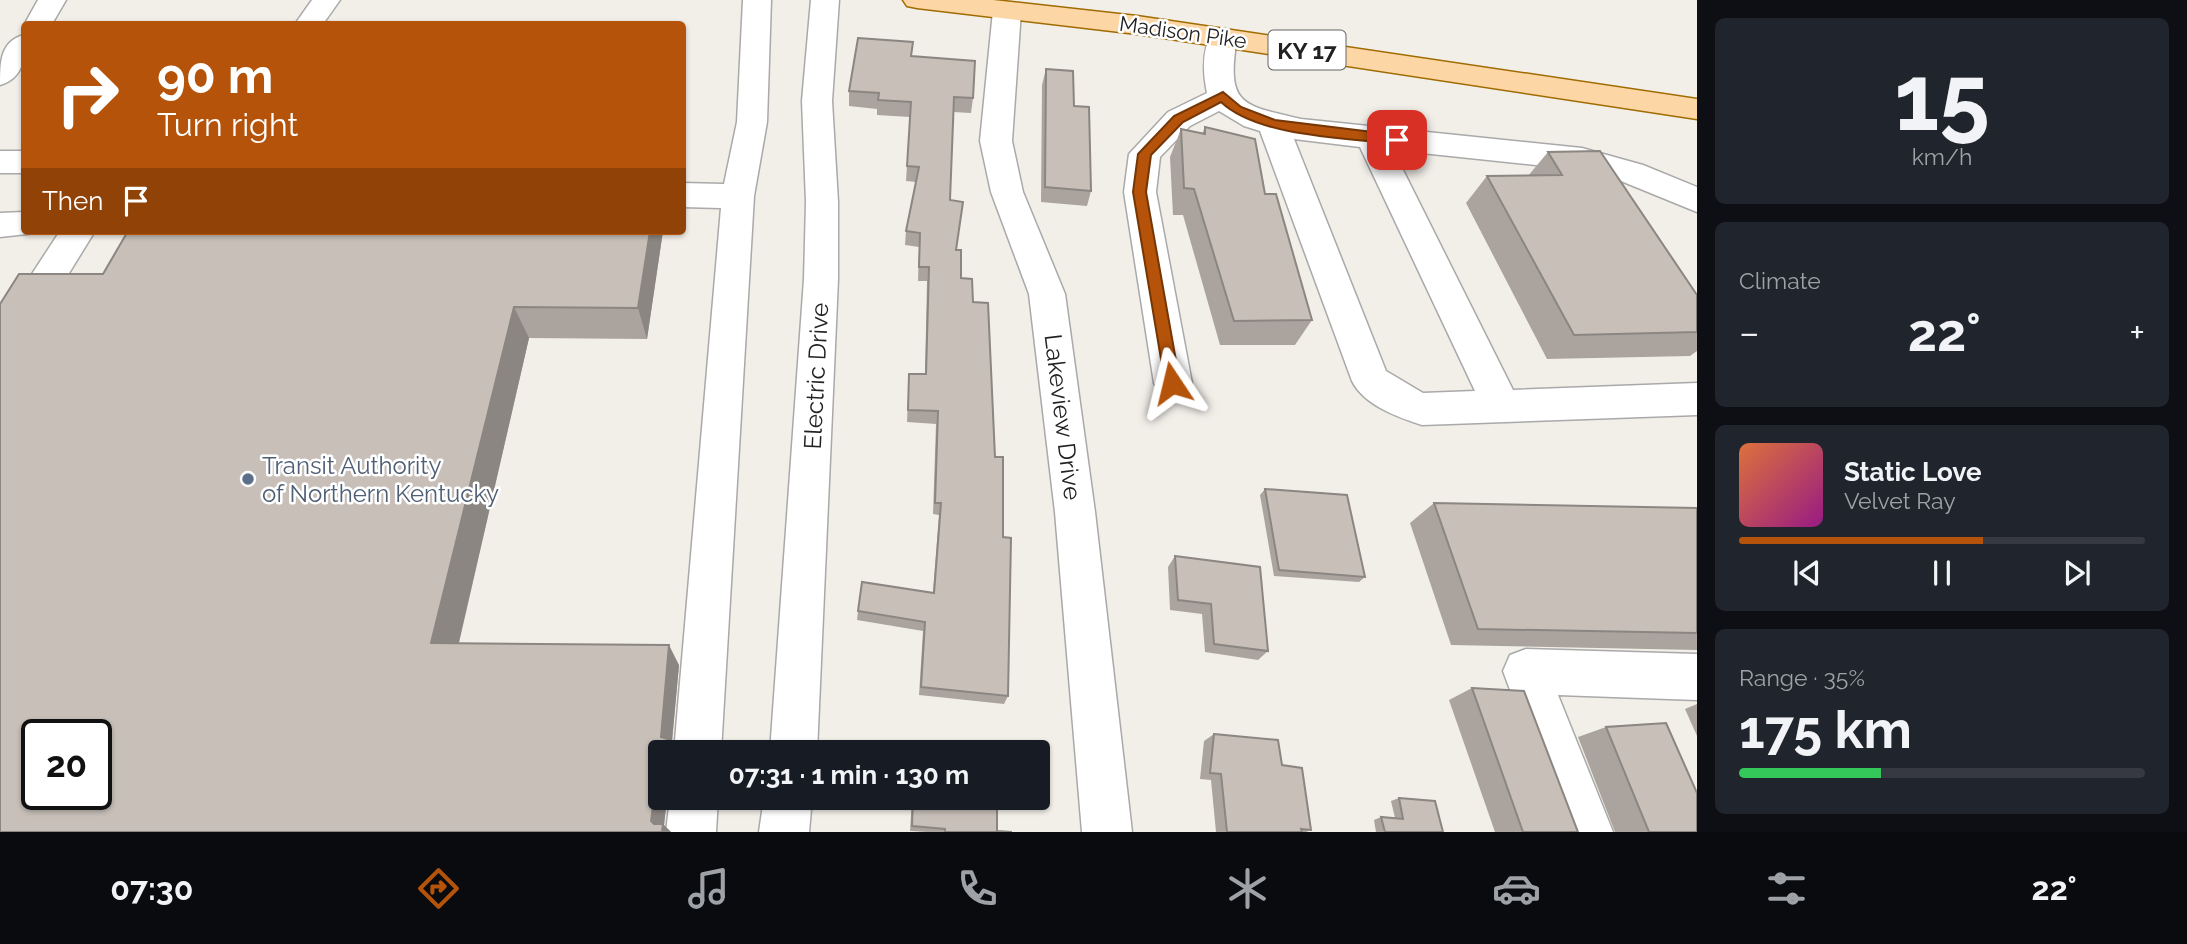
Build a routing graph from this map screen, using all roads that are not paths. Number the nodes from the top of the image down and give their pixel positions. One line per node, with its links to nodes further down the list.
1 (52, 0): 7 (street)
2 (326, 0): 8 (street)
3 (757, 0): 21 (street)
4 (825, 0): 32 (street, Electric Drive)
5 (916, 0): 6 (main road, Madison Pike / KY 17)
6 (987, 6): 11 (main road, Madison Pike / KY 17); 37 (street, Lakeview Drive)
7 (40, 21)
8 (311, 21)
9 (0, 38): 10 (street)
10 (21, 38)
11 (1223, 38): 14 (street); 15 (main road, Madison Pike / KY 17)
12 (21, 48): 13 (street)
13 (0, 75)
14 (1223, 97): 16 (street); 27 (street)
15 (1697, 108)
16 (1273, 124): 17 (street); 29 (street)
17 (1371, 137): 22 (street); 29 (street)
18 (0, 162): 19 (street)
19 (21, 162)
20 (686, 195): 21 (street)
21 (738, 196): 31 (street)
22 (1697, 201)
23 (0, 225): 24 (street)
24 (21, 225)
25 (75, 235): 26 (street)
26 (0, 354)
27 (1172, 383)
28 (1697, 399): 29 (street)
29 (1502, 407)
30 (1697, 677): 38 (street)
31 (698, 740)
32 (794, 740)
33 (693, 810): 35 (street)
34 (786, 810): 36 (street)
35 (691, 832)
36 (783, 832)
37 (1107, 832)
38 (1588, 832)

